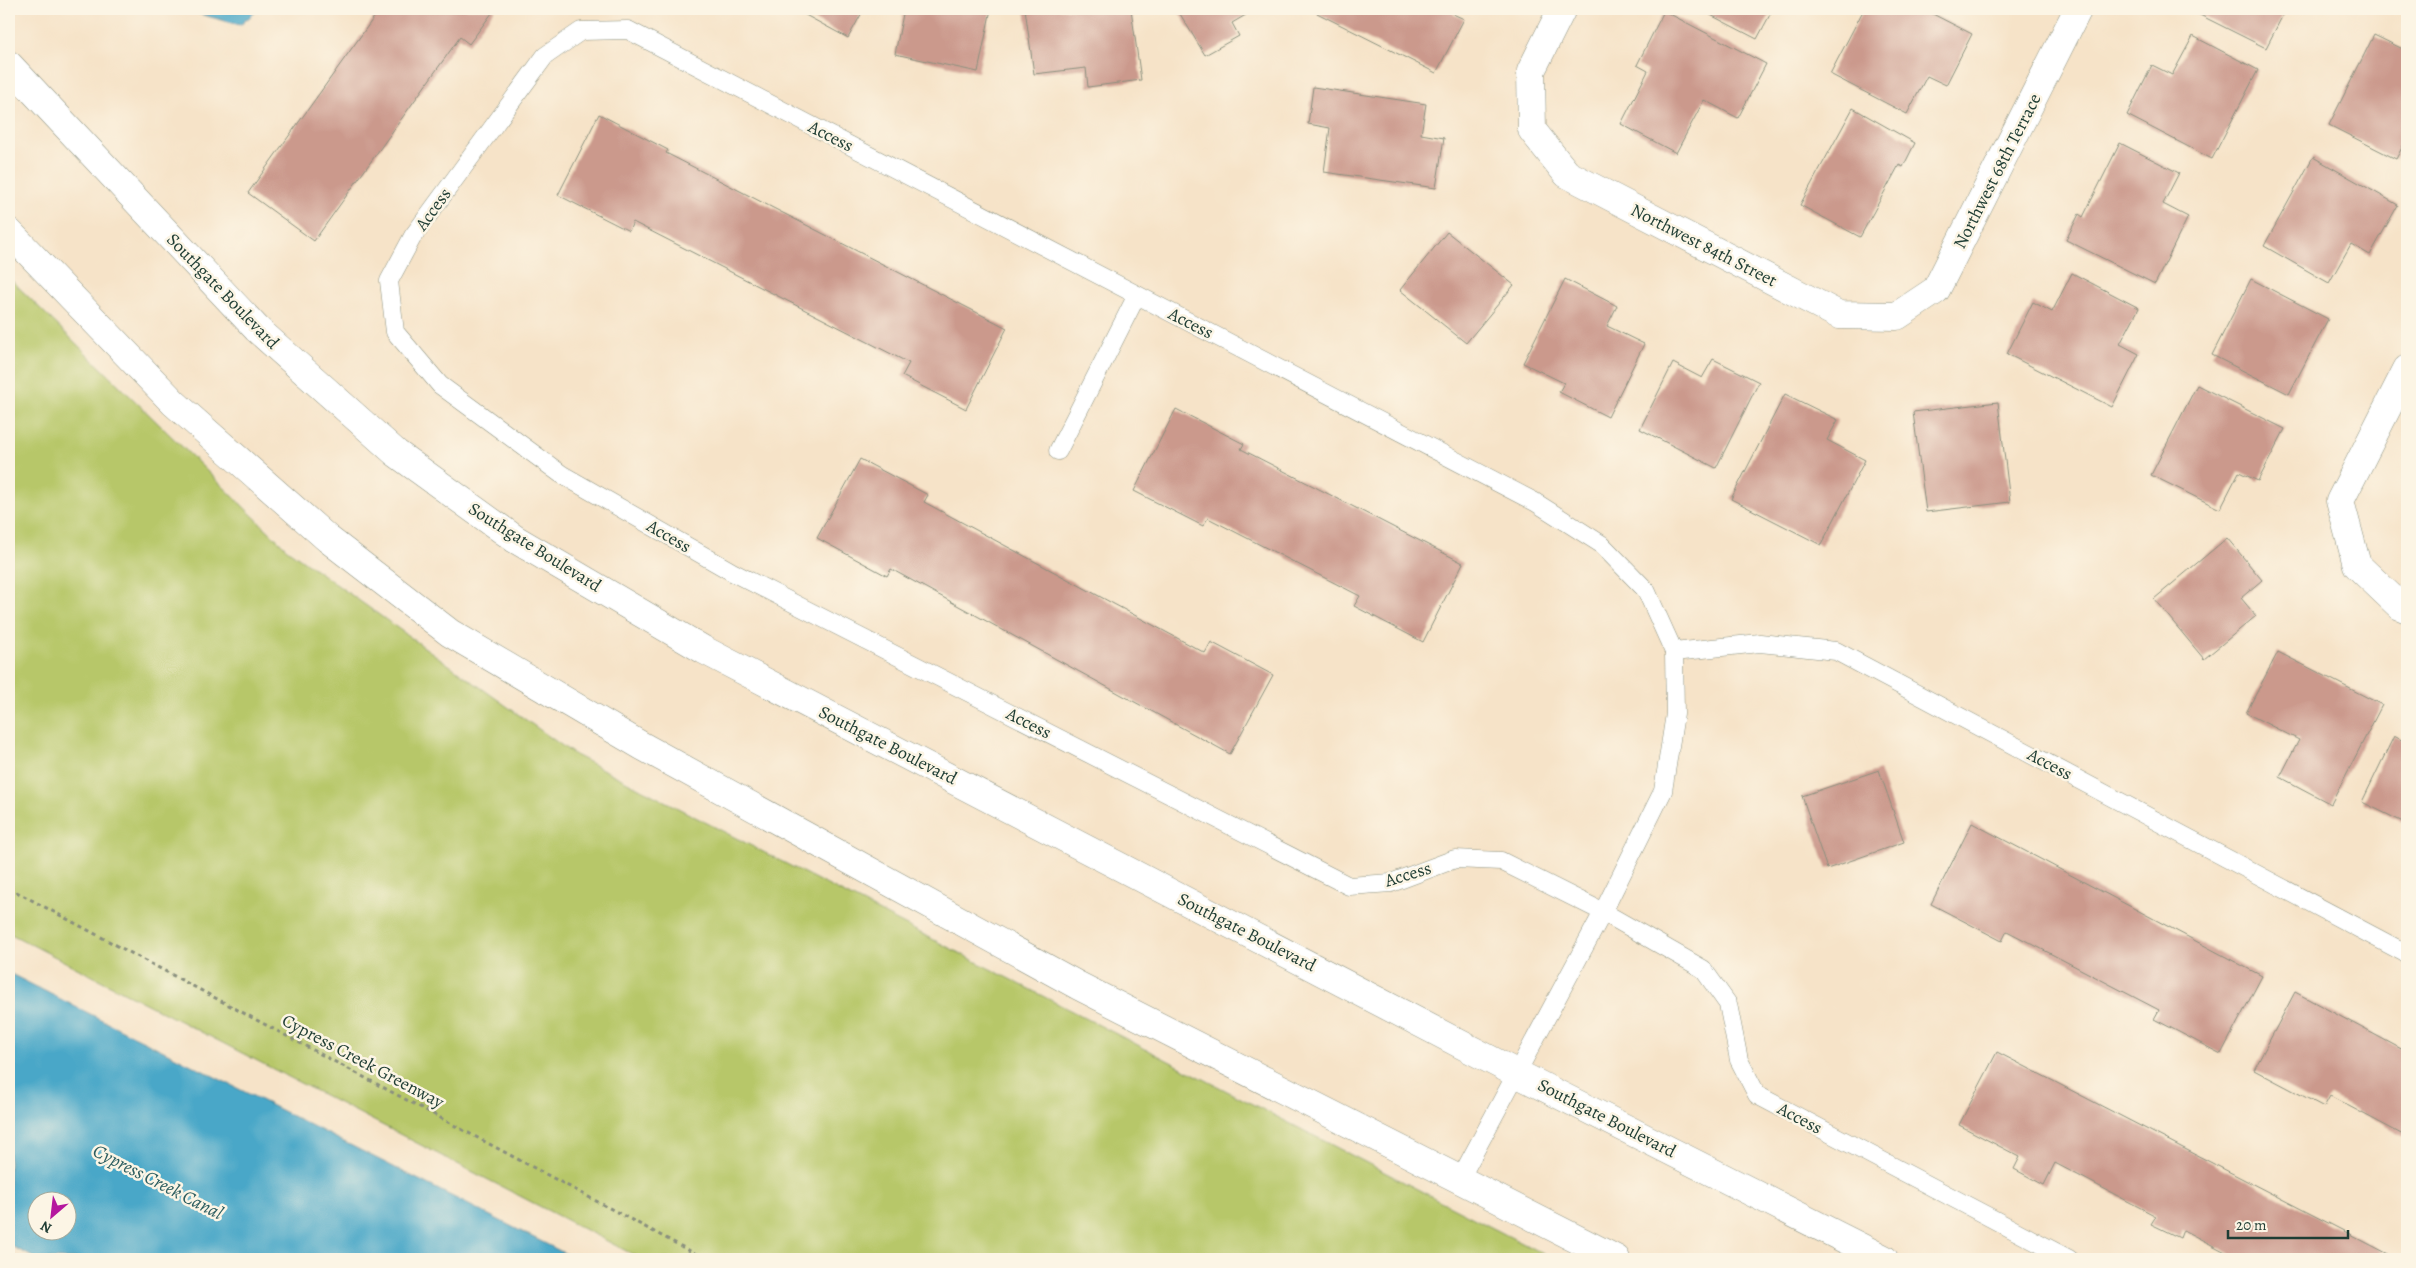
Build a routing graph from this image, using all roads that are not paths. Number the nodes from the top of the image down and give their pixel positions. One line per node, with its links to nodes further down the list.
1 (1562, 9): 6 (main road, Northwest 84th Street)
2 (2078, 9): 6 (main road, Northwest 68th Terrace)
3 (9, 65): 13 (main road, Southgate Boulevard)
4 (9, 232): 14 (main road)
5 (1137, 295): 8 (lane); 10 (lane, Access); 11 (lane, Access)
6 (1897, 316)
7 (2407, 369): 9 (main road)
8 (1058, 452)
9 (2407, 609)
10 (1674, 652): 11 (lane, Access); 12 (lane, Access)
11 (1603, 912): 13 (lane, Access); 17 (lane, Access)
12 (2407, 954)
13 (1516, 1072): 14 (lane, Access); 16 (main road, Southgate Boulevard)
14 (1460, 1179): 15 (main road)
15 (1616, 1259)
16 (1884, 1259)
17 (2069, 1259)

